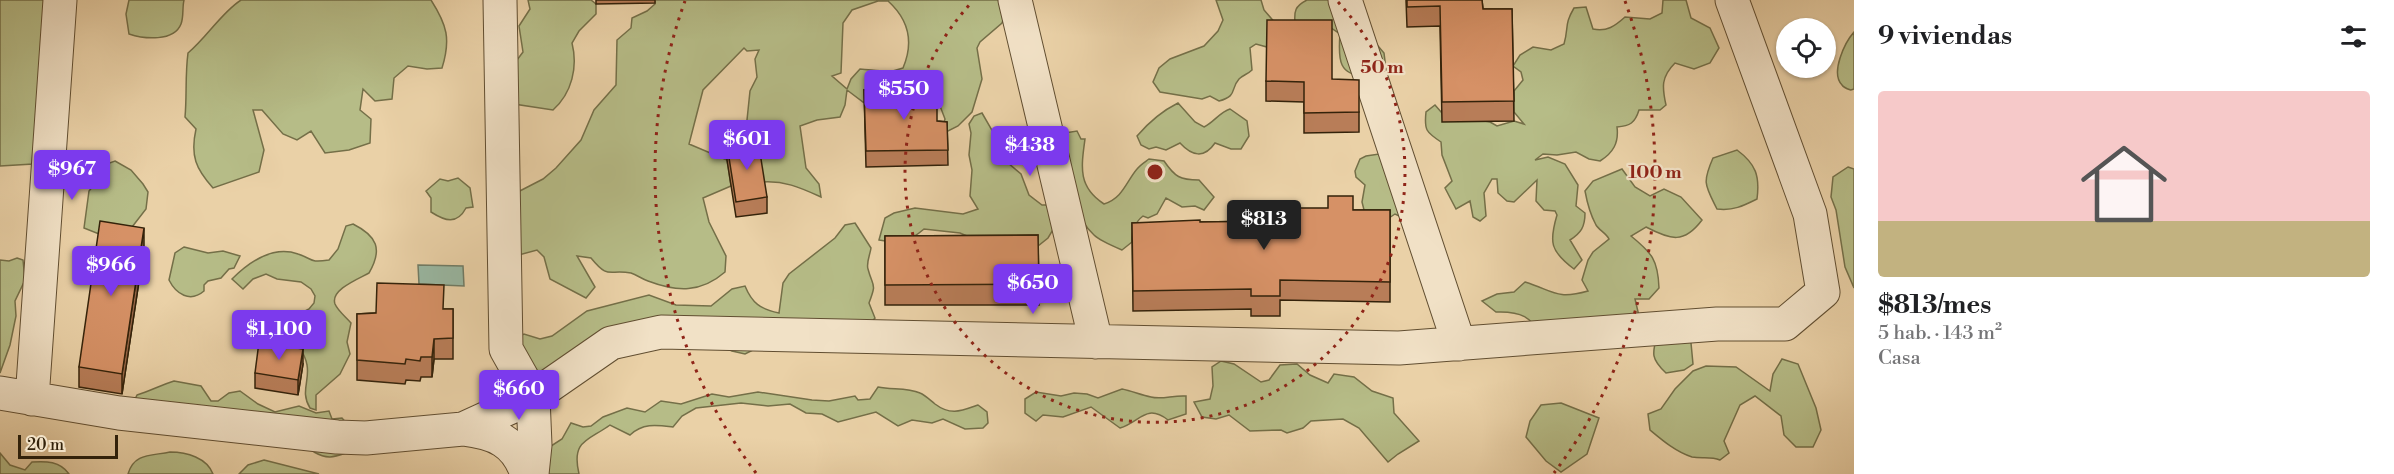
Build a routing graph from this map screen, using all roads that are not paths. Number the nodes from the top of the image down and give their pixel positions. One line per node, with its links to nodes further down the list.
1 (60, 0): 10 (street)
2 (500, 0): 9 (street)
3 (1015, 0): 6 (street)
4 (1345, 0): 7 (street)
5 (1732, 0): 7 (street)
6 (1096, 342): 7 (street); 9 (street)
7 (1459, 344)
8 (0, 393): 10 (street)
9 (533, 397): 11 (street); 12 (street)
10 (32, 399): 11 (street)
11 (463, 429): 12 (street)
12 (530, 474)

